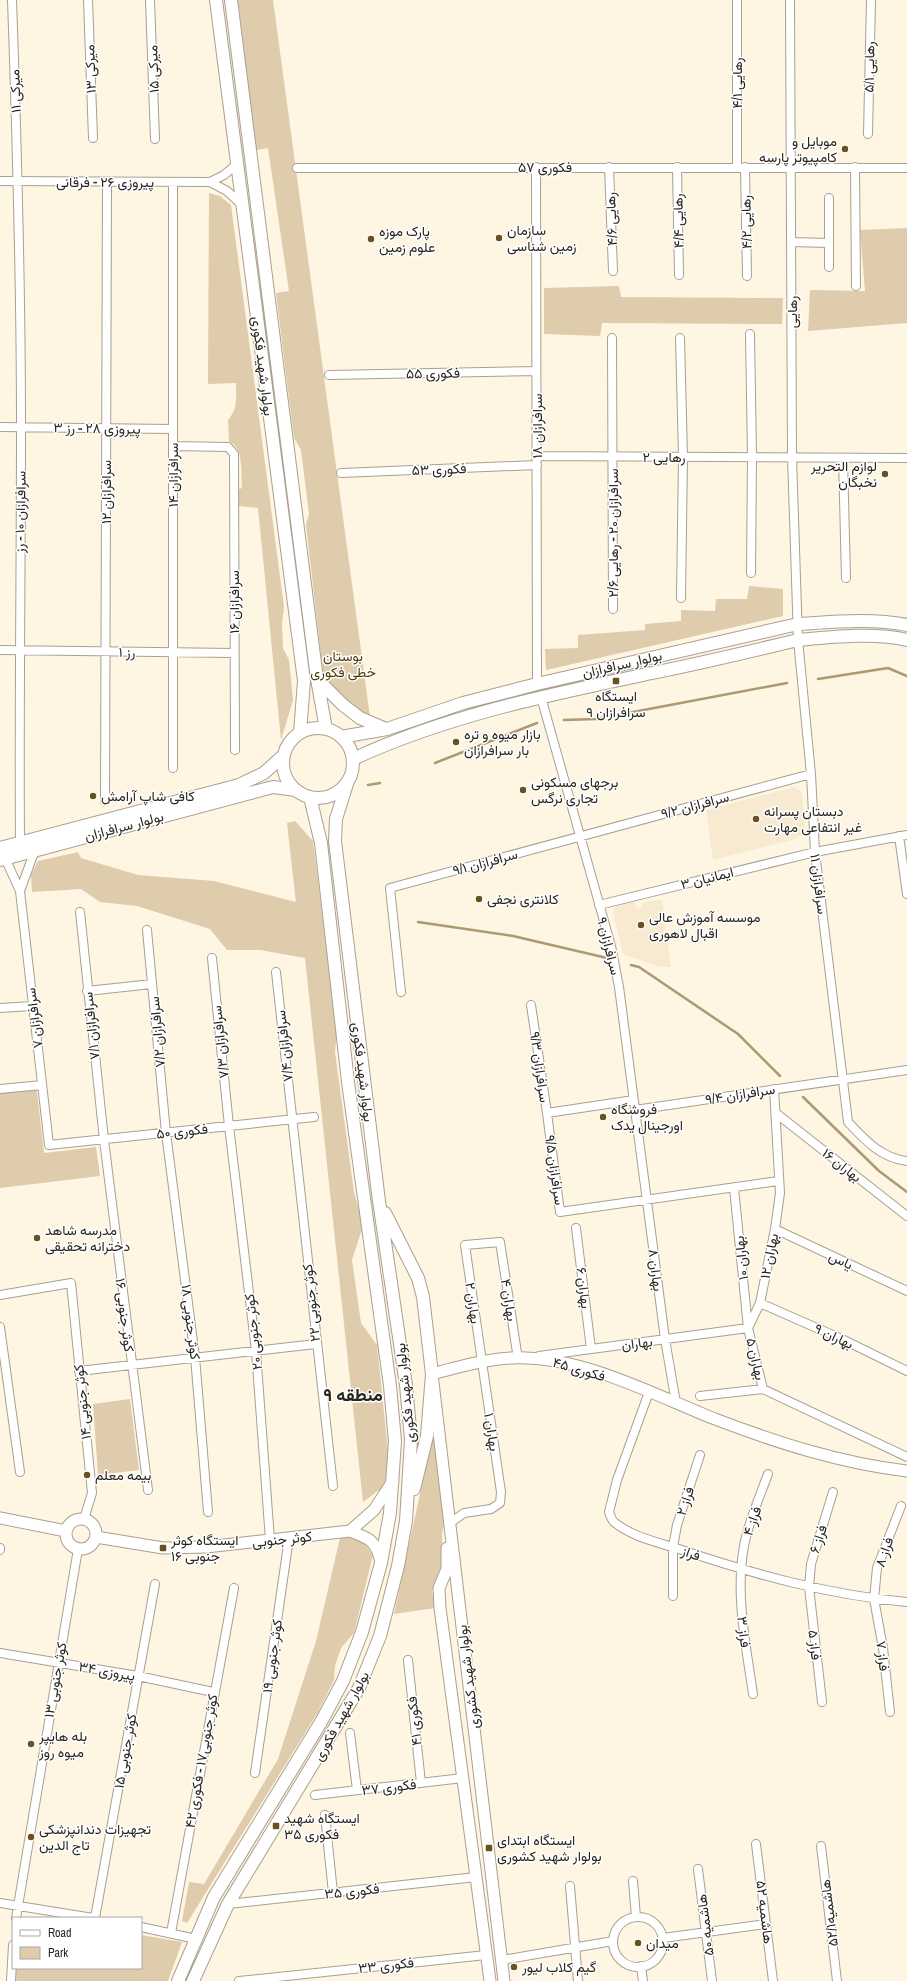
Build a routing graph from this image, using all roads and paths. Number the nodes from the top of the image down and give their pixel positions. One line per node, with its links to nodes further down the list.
1 (12, 0): 22 (street, میرکی ۱۱)
2 (88, 0): 10 (street, میرکی ۱۳)
3 (150, 0): 11 (street, میرکی ۱۵)
4 (216, 0): 12 (main road, بولوار شهید فکوری)
5 (231, 0): 67 (main road, بولوار شهید فکوری)
6 (737, 0): 16 (street, رهایی ۴/۱)
7 (790, 0): 17 (street, رهایی)
8 (871, 0): 9 (street, رهایی ۵/۱)
9 (868, 134)
10 (93, 138)
11 (155, 139)
12 (237, 164): 25 (street); 27 (main road, بولوار شهید فکوری)
13 (536, 167): 14 (street, فکوری ۵۷); 18 (street, فکوری ۵۷); 38 (street, سرافرازان ۱۸)
14 (610, 167): 15 (street, فکوری ۵۷); 31 (street, رهایی ۴/۶)
15 (677, 167): 16 (street, فکوری ۵۷); 32 (street, رهایی ۴/۴)
16 (741, 167): 17 (street, فکوری ۵۷); 33 (street, رهایی ۴/۲)
17 (792, 167): 19 (street, فکوری ۵۷); 28 (street, رهایی)
18 (297, 168)
19 (855, 168): 20 (street, فکوری ۵۷); 34 (street)
20 (907, 168)
21 (0, 181): 22 (street, پیروزی ۲۶ - فرقانی)
22 (18, 182): 23 (street, پیروزی ۲۶ - فرقانی); 41 (street, سرافرازان ۱۰ - رز)
23 (107, 182): 24 (street, پیروزی ۲۶ - فرقانی); 42 (street, سرافرازان ۱۲)
24 (173, 182): 25 (street, پیروزی ۲۶ - فرقانی); 43 (street, سرافرازان ۱۴)
25 (210, 182): 27 (street)
26 (829, 198): 29 (street)
27 (242, 205): 72 (main road, بولوار شهید فکوری)
28 (792, 242): 29 (street); 49 (street, رهایی)
29 (828, 243): 30 (street)
30 (828, 267)
31 (613, 271)
32 (680, 275)
33 (747, 276)
34 (856, 286)
35 (750, 334): 48 (street)
36 (612, 338): 46 (street, سرافرازان ۲۰ - رهایی ۲/۶)
37 (680, 338): 47 (street)
38 (536, 371): 39 (street, فکوری ۵۵); 45 (street, سرافرازان ۱۸)
39 (329, 375)
40 (0, 427): 41 (street, پیروزی ۲۸ - رز ۳)
41 (21, 427): 42 (street, پیروزی ۲۸ - رز ۳); 63 (street, سرافرازان ۱۰ - رز)
42 (106, 429): 43 (street, پیروزی ۲۸ - رز ۳); 64 (street, سرافرازان ۱۲)
43 (173, 429): 44 (street, سرافرازان ۱۴)
44 (173, 446): 65 (street, سرافرازان ۱۴); 66 (street, سرافرازان ۱۶)
45 (537, 456): 46 (street, رهایی ۲); 52 (street, سرافرازان ۱۸)
46 (613, 456): 47 (street, رهایی ۲); 57 (street, سرافرازان ۲۰ - رهایی ۲/۶)
47 (683, 457): 48 (street, رهایی ۲); 56 (street)
48 (752, 457): 49 (street, رهایی ۲); 54 (street)
49 (792, 457): 50 (street, رهایی ۲); 58 (street, رهایی)
50 (843, 458): 51 (street, رهایی ۲); 55 (street)
51 (907, 458)
52 (537, 466): 53 (street, فکوری ۵۳); 68 (street, سرافرازان ۱۸)
53 (341, 473)
54 (751, 573)
55 (846, 578)
56 (682, 598)
57 (613, 609)
58 (798, 624): 59 (main road, بولوار سرافرازان); 60 (street, رهایی); 68 (main road, بولوار سرافرازان)
59 (907, 625)
60 (798, 640): 61 (main road, بولوار سرافرازان); 69 (main road, بولوار سرافرازان); 78 (street, سرافرازان ۱۱)
61 (907, 640)
62 (0, 650): 63 (street, رز ۱)
63 (19, 650): 64 (street, رز ۱); 85 (street, سرافرازان ۱۰ - رز)
64 (105, 651): 65 (street, رز ۱); 82 (street, سرافرازان ۱۲)
65 (173, 652): 66 (street, رز ۱); 77 (street, سرافرازان ۱۴)
66 (234, 653): 74 (street, سرافرازان ۱۶)
67 (317, 680): 70 (main road, بولوار شهید فکوری); 71 (main road)
68 (537, 684): 71 (main road, بولوار سرافرازان)
69 (541, 697): 76 (main road, بولوار سرافرازان); 83 (street, سرافرازان ۹)
70 (326, 729): 72 (main road); 73 (main road)
71 (387, 729): 73 (main road, بولوار سرافرازان)
72 (300, 733): 75 (main road)
73 (341, 737): 76 (main road)
74 (235, 750)
75 (284, 754): 80 (main road); 85 (main road, بولوار سرافرازان)
76 (353, 759): 79 (main road)
77 (173, 768)
78 (811, 774): 83 (street, سرافرازان ۹/۲); 87 (street, سرافرازان ۱۱)
79 (347, 784): 81 (main road); 120 (main road, بولوار شهید فکوری)
80 (296, 790): 81 (main road); 86 (main road, بولوار سرافرازان)
81 (310, 798): 151 (main road, بولوار شهید فکوری)
82 (105, 802)
83 (580, 836): 91 (street, سرافرازان ۹); 98 (street, سرافرازان ۹/۱)
84 (903, 836): 87 (street, ایمانیان ۳); 90 (street)
85 (20, 843): 88 (main road, بولوار سرافرازان)
86 (35, 850): 88 (main road, بولوار سرافرازان); 89 (street)
87 (815, 852): 91 (street, ایمانیان ۳); 103 (street, سرافرازان ۱۱)
88 (2, 855): 89 (street)
89 (20, 891): 100 (street, سرافرازان ۷)
90 (907, 894)
91 (599, 904): 107 (street, سرافرازان ۹)
92 (80, 912): 97 (street, سرافرازان ۷/۱)
93 (147, 930): 96 (street, سرافرازان ۷/۲)
94 (212, 958): 113 (street, سرافرازان ۷/۳)
95 (276, 972): 112 (street, سرافرازان ۷/۴)
96 (152, 984): 97 (street); 114 (street, سرافرازان ۷/۲)
97 (87, 991): 115 (street, سرافرازان ۷/۱)
98 (401, 992)
99 (531, 1005): 109 (street, سرافرازان ۹/۳)
100 (32, 1006): 101 (street); 104 (street, سرافرازان ۷)
101 (0, 1008)
102 (907, 1070): 103 (street, سرافرازان ۹/۴)
103 (844, 1080): 106 (street, سرافرازان ۹/۴); 117 (street, سرافرازان ۱۱)
104 (42, 1085): 105 (street); 116 (street, سرافرازان ۷)
105 (0, 1089)
106 (774, 1089): 108 (street, سرافرازان ۹/۴); 110 (street, بهاران ۱۲)
107 (634, 1100): 108 (street, سرافرازان ۹); 109 (street, سرافرازان ۹/۳)
108 (635, 1110): 121 (street, سرافرازان ۹)
109 (547, 1113): 121 (street, سرافرازان ۹/۵)
110 (777, 1114): 118 (street, بهاران ۱۲); 122 (street, بهاران ۱۶)
111 (314, 1117): 112 (street, فکوری ۵۰)
112 (292, 1120): 113 (street, فکوری ۵۰); 132 (street, کوثر جنوبی ۲۲)
113 (229, 1126): 114 (street, فکوری ۵۰); 134 (street, کوثر جنوبی ۲۰)
114 (166, 1133): 115 (street, فکوری ۵۰); 135 (street, کوثر جنوبی ۱۸)
115 (104, 1140): 116 (street, فکوری ۵۰); 138 (street, کوثر جنوبی ۱۶)
116 (50, 1145)
117 (907, 1161)
118 (778, 1181): 119 (street); 124 (street, بهاران ۱۲)
119 (734, 1188): 121 (street); 130 (street, بهاران ۱۰)
120 (379, 1201): 141 (main road); 159 (main road, بولوار شهید فکوری)
121 (647, 1201): 131 (street, بهاران ۸)
122 (907, 1216)
123 (576, 1228): 133 (street, بهاران ۶)
124 (775, 1229): 126 (street, یاس); 128 (street, بهاران ۱۲)
125 (500, 1242): 136 (street, بهاران ۴); 137 (street, بهاران ۲)
126 (907, 1291)
127 (0, 1295): 139 (street, کوثر جنوبی ۱۴)
128 (760, 1303): 130 (street, بهاران ۱۲); 140 (street, بهاران ۹)
129 (0, 1327): 149 (street)
130 (748, 1328): 131 (street, بهاران); 142 (street, بهاران ۵)
131 (665, 1339): 133 (street, بهاران); 145 (street, بهاران ۸)
132 (316, 1344): 134 (street); 152 (street, کوثر جنوبی ۲۲)
133 (591, 1349): 136 (street, بهاران)
134 (256, 1351): 135 (street); 165 (street, کوثر جنوبی ۲۰)
135 (195, 1356): 138 (street); 156 (street, کوثر جنوبی ۱۸)
136 (522, 1358): 137 (street, فکوری ۴۵); 143 (street, فکوری ۴۵)
137 (481, 1362): 141 (street, فکوری ۴۵); 160 (street, بهاران ۱)
138 (132, 1365): 139 (street); 153 (street, کوثر جنوبی ۱۶)
139 (79, 1371): 158 (street, کوثر جنوبی ۱۴)
140 (907, 1371)
141 (432, 1374): 159 (main road); 160 (street, بولوار شهید کشوری)
142 (763, 1389): 144 (street); 147 (street)
143 (649, 1392): 145 (street, فکوری ۴۵); 166 (street, فراز)
144 (700, 1396)
145 (676, 1403): 148 (street, فکوری ۴۵)
146 (700, 1455): 166 (street, فراز ۲)
147 (907, 1457)
148 (907, 1471)
149 (20, 1472)
150 (768, 1474): 169 (street, فراز ۴)
151 (393, 1481): 162 (street); 168 (main road, بولوار شهید فکوری)
152 (333, 1486)
153 (148, 1490)
154 (833, 1492): 172 (street, فراز ۶)
155 (901, 1506): 176 (street, فراز ۸)
156 (208, 1512)
157 (0, 1518): 161 (street)
158 (84, 1519): 161 (street); 163 (street)
159 (406, 1521): 201 (main road, بولوار شهید فکوری)
160 (450, 1523): 171 (street, بولوار شهید کشوری); 174 (street)
161 (66, 1531): 167 (street)
162 (350, 1531): 164 (street, کوثر جنوبی); 168 (street)
163 (96, 1537): 165 (street, کوثر جنوبی); 167 (street)
164 (289, 1538): 165 (street, کوثر جنوبی); 187 (street, کوثر جنوبی ۱۹)
165 (270, 1540)
166 (674, 1547): 169 (street, فراز); 175 (street, فراز ۲)
167 (78, 1549): 180 (street, کوثر جنوبی ۱۳)
168 (381, 1563): 212 (main road, بولوار شهید فکوری)
169 (740, 1570): 172 (street, فراز); 183 (street, فراز ۳)
170 (155, 1584): 181 (street, کوثر جنوبی ۱۵)
171 (458, 1586): 174 (street); 216 (street, بولوار شهید کشوری)
172 (809, 1587): 176 (street, فراز); 184 (street, فراز ۵)
173 (234, 1588): 182 (street, کوثر جنوبی۱۷ - فکوری ۴۲)
174 (438, 1588): 188 (street, بولوار شهید کشوری)
175 (673, 1596)
176 (874, 1599): 177 (street, فراز); 185 (street, فراز ۷)
177 (907, 1602)
178 (0, 1653): 180 (street, پیروزی ۳۴)
179 (408, 1660): 189 (street, فکوری ۴۱)
180 (58, 1663): 181 (street, پیروزی ۳۴); 202 (street, کوثر جنوبی ۱۳)
181 (138, 1676): 182 (street, پیروزی ۳۴); 205 (street, کوثر جنوبی ۱۵)
182 (214, 1692): 210 (street, کوثر جنوبی۱۷ - فکوری ۴۲)
183 (753, 1694)
184 (822, 1702)
185 (890, 1712)
186 (350, 1733): 190 (street)
187 (255, 1773)
188 (463, 1778): 189 (street, فکوری ۳۷); 196 (street, بولوار شهید کشوری)
189 (421, 1783): 190 (street, فکوری ۳۷)
190 (358, 1790): 191 (street, فکوری ۳۷)
191 (315, 1795)
192 (325, 1815): 199 (street)
193 (756, 1844): 207 (street, هاشمیه ۵۲)
194 (821, 1846): 229 (street, هاشمیه۵۲/۱)
195 (698, 1870): 209 (street, هاشمیه ۵۰)
196 (476, 1877): 199 (street, فکوری ۳۵); 215 (street, بولوار شهید کشوری)
197 (632, 1881): 206 (street)
198 (570, 1886): 214 (street)
199 (333, 1893): 201 (street, فکوری ۳۵)
200 (0, 1903): 202 (street)
201 (228, 1904): 221 (main road, بولوار شهید فکوری)
202 (17, 1906): 203 (street, کوثر جنوبی ۱۳); 204 (street)
203 (16, 1917)
204 (88, 1917)
205 (94, 1917)
206 (636, 1917): 211 (street); 213 (street)
207 (766, 1924): 209 (street); 228 (street, هاشمیه ۵۲)
208 (142, 1927): 210 (street)
209 (706, 1931): 211 (street); 227 (street, هاشمیه ۵۰)
210 (171, 1933): 212 (street)
211 (663, 1938): 218 (street)
212 (196, 1939): 220 (main road, بولوار شهید فکوری)
213 (613, 1941): 214 (street); 218 (street)
214 (575, 1948): 216 (street); 225 (street)
215 (486, 1955): 222 (street, فکوری ۳۳); 223 (street, بولوار شهید کشوری)
216 (502, 1960): 224 (street, بولوار شهید کشوری)
217 (12, 1963): 219 (street)
218 (641, 1966): 226 (street)
219 (11, 1981)
220 (178, 1981)
221 (193, 1981)
222 (239, 1981)
223 (490, 1981)
224 (504, 1981)
225 (578, 1981)
226 (643, 1981)
227 (712, 1981)
228 (773, 1981)
229 (838, 1981)

